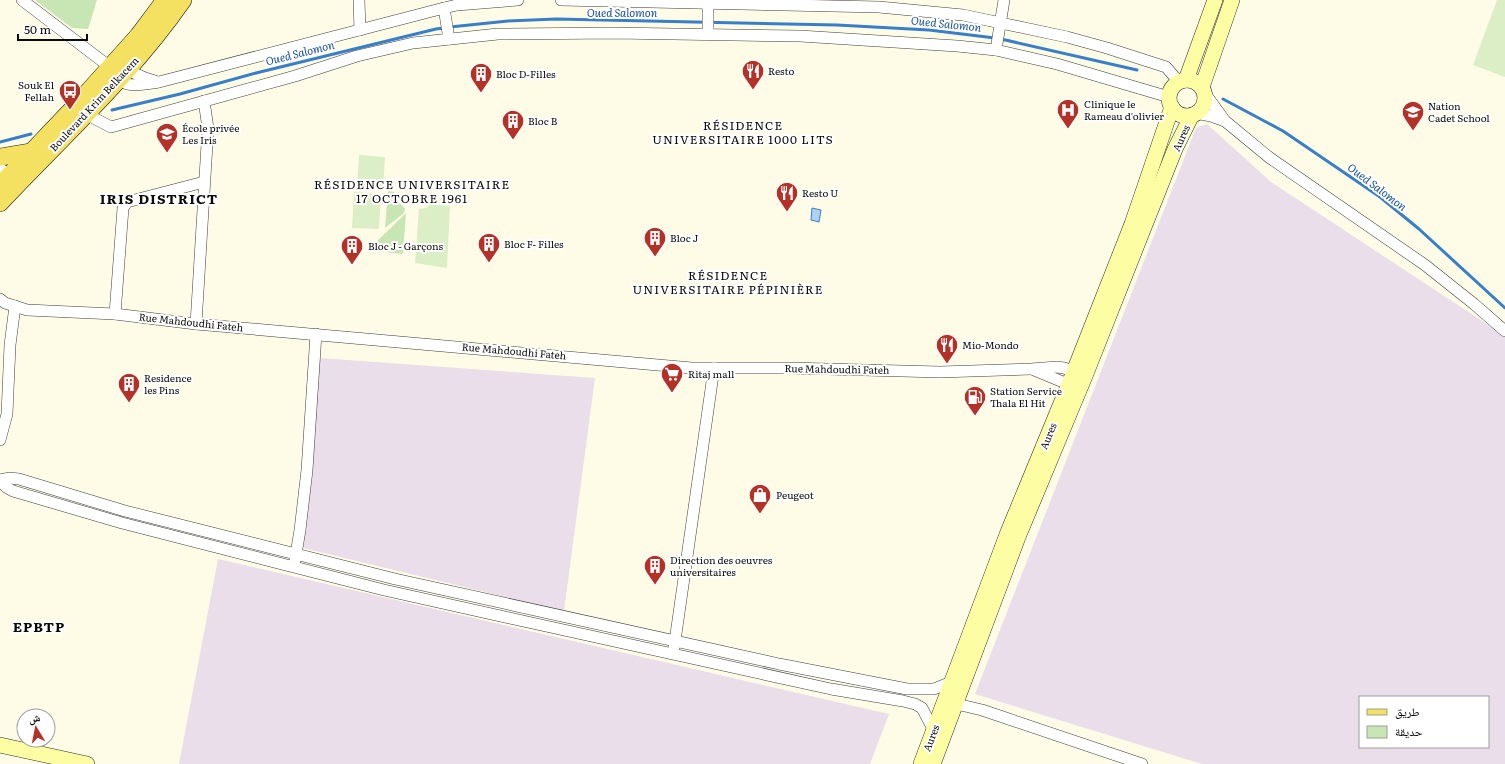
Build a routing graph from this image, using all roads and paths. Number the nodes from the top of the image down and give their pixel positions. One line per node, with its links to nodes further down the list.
1 (22, 0): 20 (street)
2 (165, 0): 20 (main road, Boulevard Krim Belkacem)
3 (183, 0): 20 (main road, Boulevard Krim Belkacem)
4 (360, 0): 16 (street)
5 (518, 0): 12 (street)
6 (562, 0): 10 (street)
7 (1004, 0): 15 (street)
8 (1215, 0): 21 (street)
9 (1232, 0): 22 (street)
10 (623, 1): 13 (street)
11 (798, 2): 13 (street); 15 (street)
12 (457, 3): 14 (street)
13 (707, 6): 17 (street)
14 (444, 12): 16 (street); 18 (street)
15 (1001, 22): 19 (street); 21 (street)
16 (360, 30): 20 (street)
17 (708, 31): 18 (street); 19 (street)
18 (449, 37): 23 (street)
19 (996, 50): 24 (street)
20 (118, 72): 25 (main road, Boulevard Krim Belkacem); 28 (main road, Boulevard Krim Belkacem)
21 (1182, 81): 22 (street); 24 (street)
22 (1203, 90): 26 (street); 27 (street)
23 (204, 101): 25 (street); 31 (street)
24 (1171, 102): 26 (street); 40 (street, Aures)
25 (86, 114): 30 (main road, Boulevard Krim Belkacem)
26 (1194, 114): 27 (street); 40 (street, Aures)
27 (1225, 121): 37 (street)
28 (31, 152): 29 (main road); 30 (main road, Boulevard Krim Belkacem)
29 (0, 157)
30 (6, 179): 32 (main road, Boulevard Krim Belkacem)
31 (204, 182): 35 (street); 36 (street)
32 (0, 203)
33 (0, 298): 34 (street, Rue Mahdoudhi Fateh)
34 (15, 306): 35 (street, Rue Mahdoudhi Fateh); 41 (street)
35 (115, 314): 36 (street, Rue Mahdoudhi Fateh)
36 (196, 324): 38 (street, Rue Mahdoudhi Fateh)
37 (1505, 331)
38 (316, 334): 39 (street, Rue Mahdoudhi Fateh); 43 (street)
39 (714, 368): 40 (street, Rue Mahdoudhi Fateh); 47 (street)
40 (1077, 380): 49 (street, Aures)
41 (0, 440)
42 (0, 481): 43 (street); 44 (street)
43 (296, 554): 44 (street); 45 (street)
44 (293, 566): 46 (street)
45 (556, 614): 46 (street); 47 (street)
46 (553, 628): 48 (street)
47 (675, 641): 48 (street); 51 (street)
48 (672, 654): 52 (street)
49 (962, 671): 50 (street, Aures); 53 (street, Aures)
50 (951, 682): 51 (street); 53 (street, Aures)
51 (908, 689): 52 (street)
52 (903, 700): 54 (street)
53 (950, 702): 54 (street, Aures); 60 (street, Aures); 61 (street)
54 (934, 731): 59 (street, Aures)
55 (0, 745): 58 (street)
56 (0, 755): 57 (street)
57 (39, 764)
58 (87, 764)
59 (921, 764)
60 (933, 764)
61 (1142, 764)

